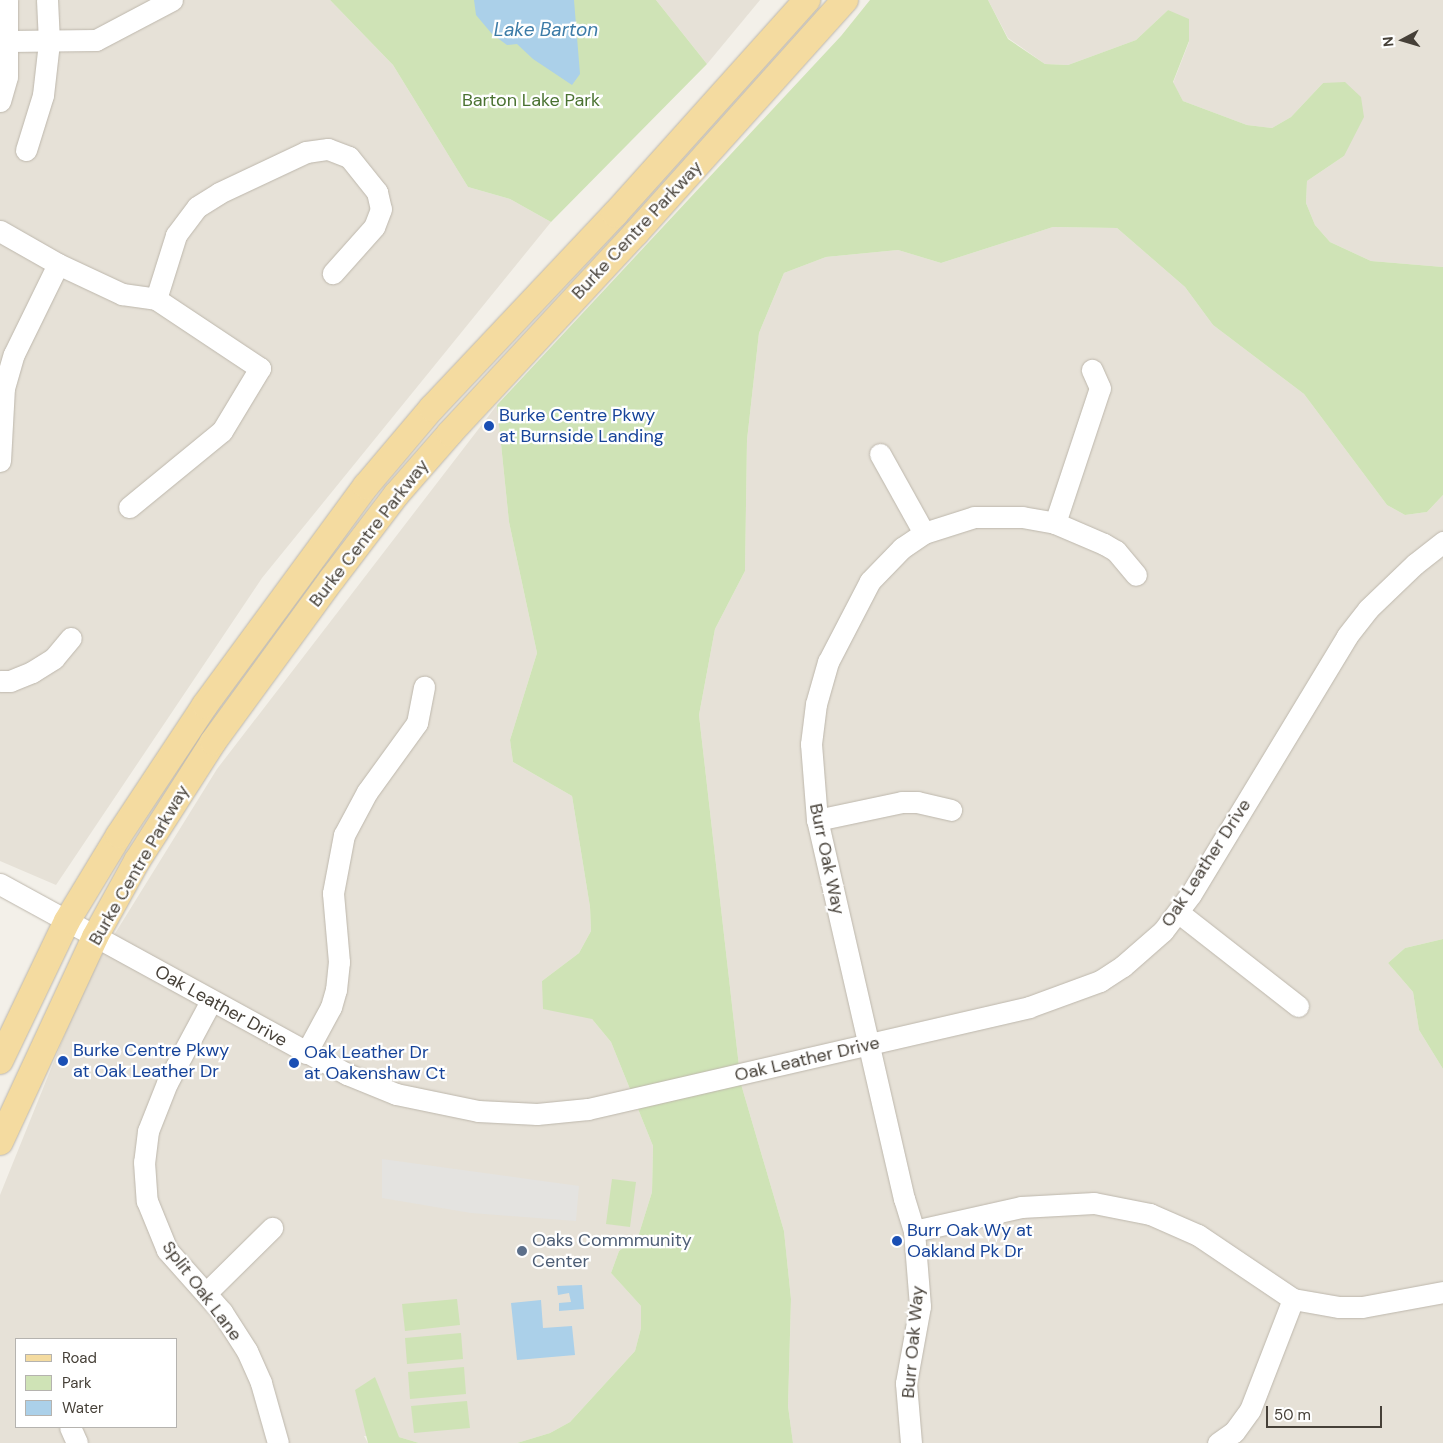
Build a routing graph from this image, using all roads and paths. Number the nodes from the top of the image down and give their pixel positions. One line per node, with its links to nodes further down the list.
1 (7, 0): 6 (street)
2 (46, 0): 7 (street)
3 (172, 0): 7 (street)
4 (807, 0): 29 (main road, Burke Centre Parkway)
5 (845, 0): 30 (main road, Burke Centre Parkway)
6 (9, 41): 7 (street); 8 (street)
7 (49, 42): 9 (street)
8 (0, 101)
9 (26, 150)
10 (0, 230): 11 (street)
11 (58, 264): 13 (street); 16 (street)
12 (333, 273): 13 (street)
13 (156, 299): 17 (street)
14 (1092, 370): 18 (street)
15 (880, 454): 19 (street)
16 (0, 461)
17 (129, 507)
18 (1055, 523): 19 (street, Burr Oak Way); 21 (street, Burr Oak Way)
19 (924, 533): 26 (street, Burr Oak Way)
20 (1443, 542): 28 (street, Oak Leather Drive)
21 (1136, 576)
22 (71, 638): 23 (street)
23 (0, 681)
24 (424, 687): 34 (street)
25 (951, 810): 26 (street)
26 (817, 820): 33 (street, Burr Oak Way)
27 (0, 884): 29 (street, Oak Leather Drive)
28 (1179, 913): 32 (street); 33 (street, Oak Leather Drive)
29 (67, 922): 30 (street, Oak Leather Drive); 35 (main road, Burke Centre Parkway)
30 (95, 937): 31 (street, Oak Leather Drive); 36 (main road, Burke Centre Parkway)
31 (211, 1001): 34 (street, Oak Leather Drive); 40 (street, Split Oak Lane)
32 (1298, 1006)
33 (868, 1045): 34 (street, Oak Leather Drive); 38 (street, Burr Oak Way)
34 (306, 1052)
35 (0, 1061)
36 (0, 1142)
37 (272, 1228): 40 (street)
38 (914, 1231): 41 (street); 45 (street, Burr Oak Way)
39 (1443, 1292): 41 (street)
40 (206, 1293): 44 (street, Split Oak Lane)
41 (1293, 1299): 46 (street)
42 (70, 1428): 43 (street)
43 (77, 1443)
44 (278, 1443)
45 (911, 1443)
46 (1218, 1443)

